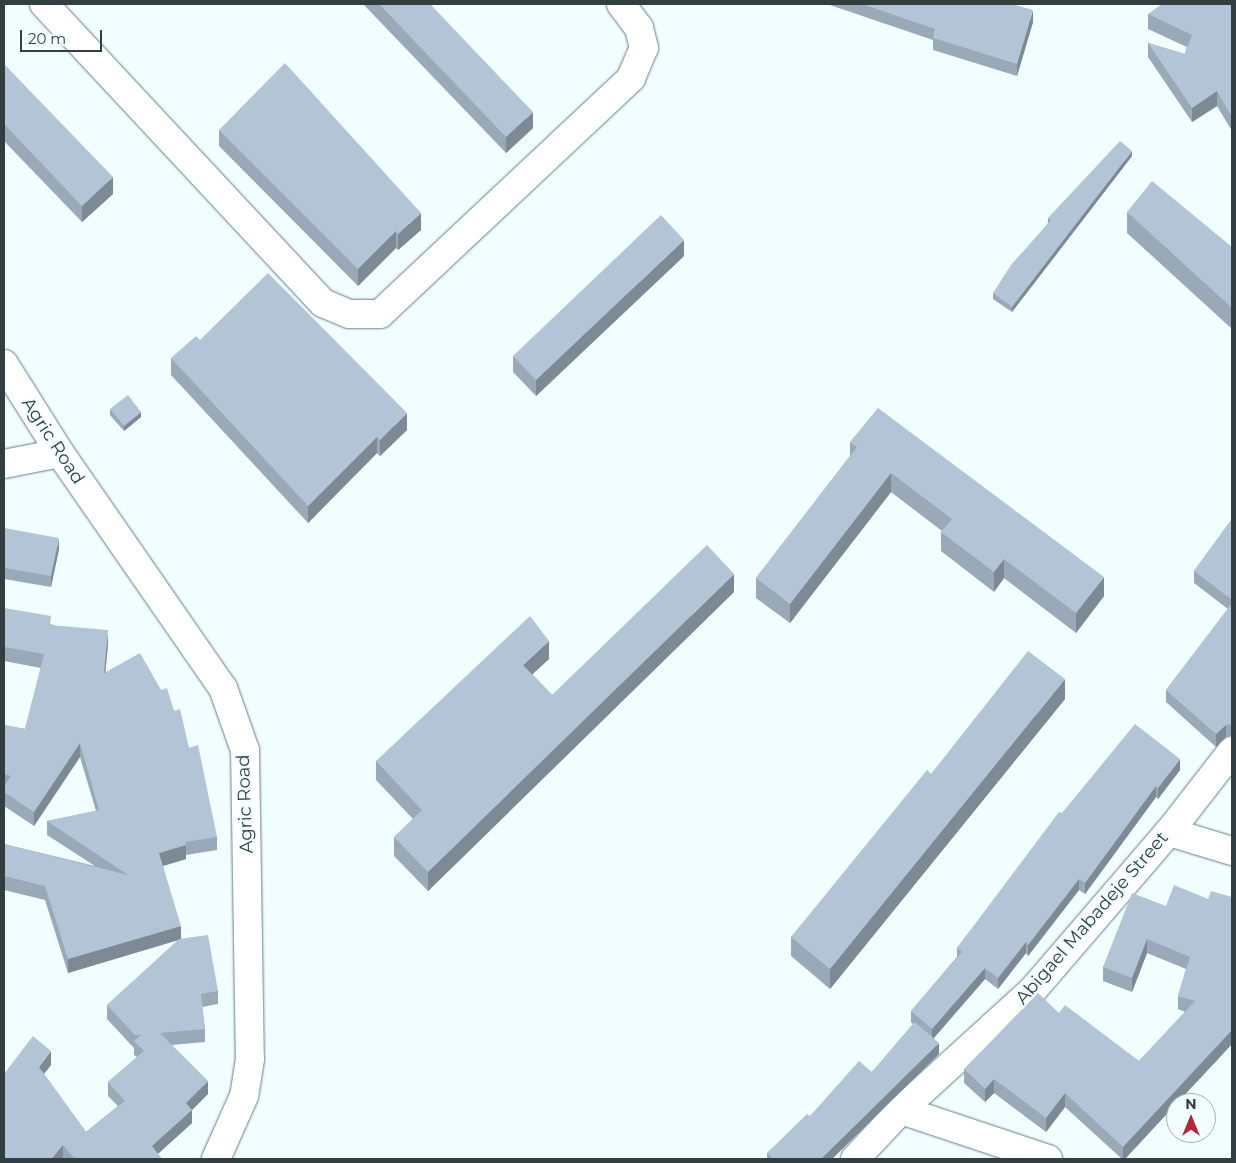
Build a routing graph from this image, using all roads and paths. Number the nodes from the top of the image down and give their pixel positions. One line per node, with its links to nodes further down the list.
1 (44, 4): 2 (street)
2 (621, 4)
3 (4, 364): 4 (street, Agric Road)
4 (60, 453): 5 (street); 10 (street, Agric Road)
5 (4, 464)
6 (1232, 750): 7 (street, Abigael Mabadeje Street)
7 (1169, 832): 8 (street); 9 (street, Abigael Mabadeje Street)
8 (1232, 851)
9 (901, 1110): 11 (street, Abigael Mabadeje Street); 12 (street)
10 (216, 1159)
11 (855, 1159)
12 (1048, 1159)

